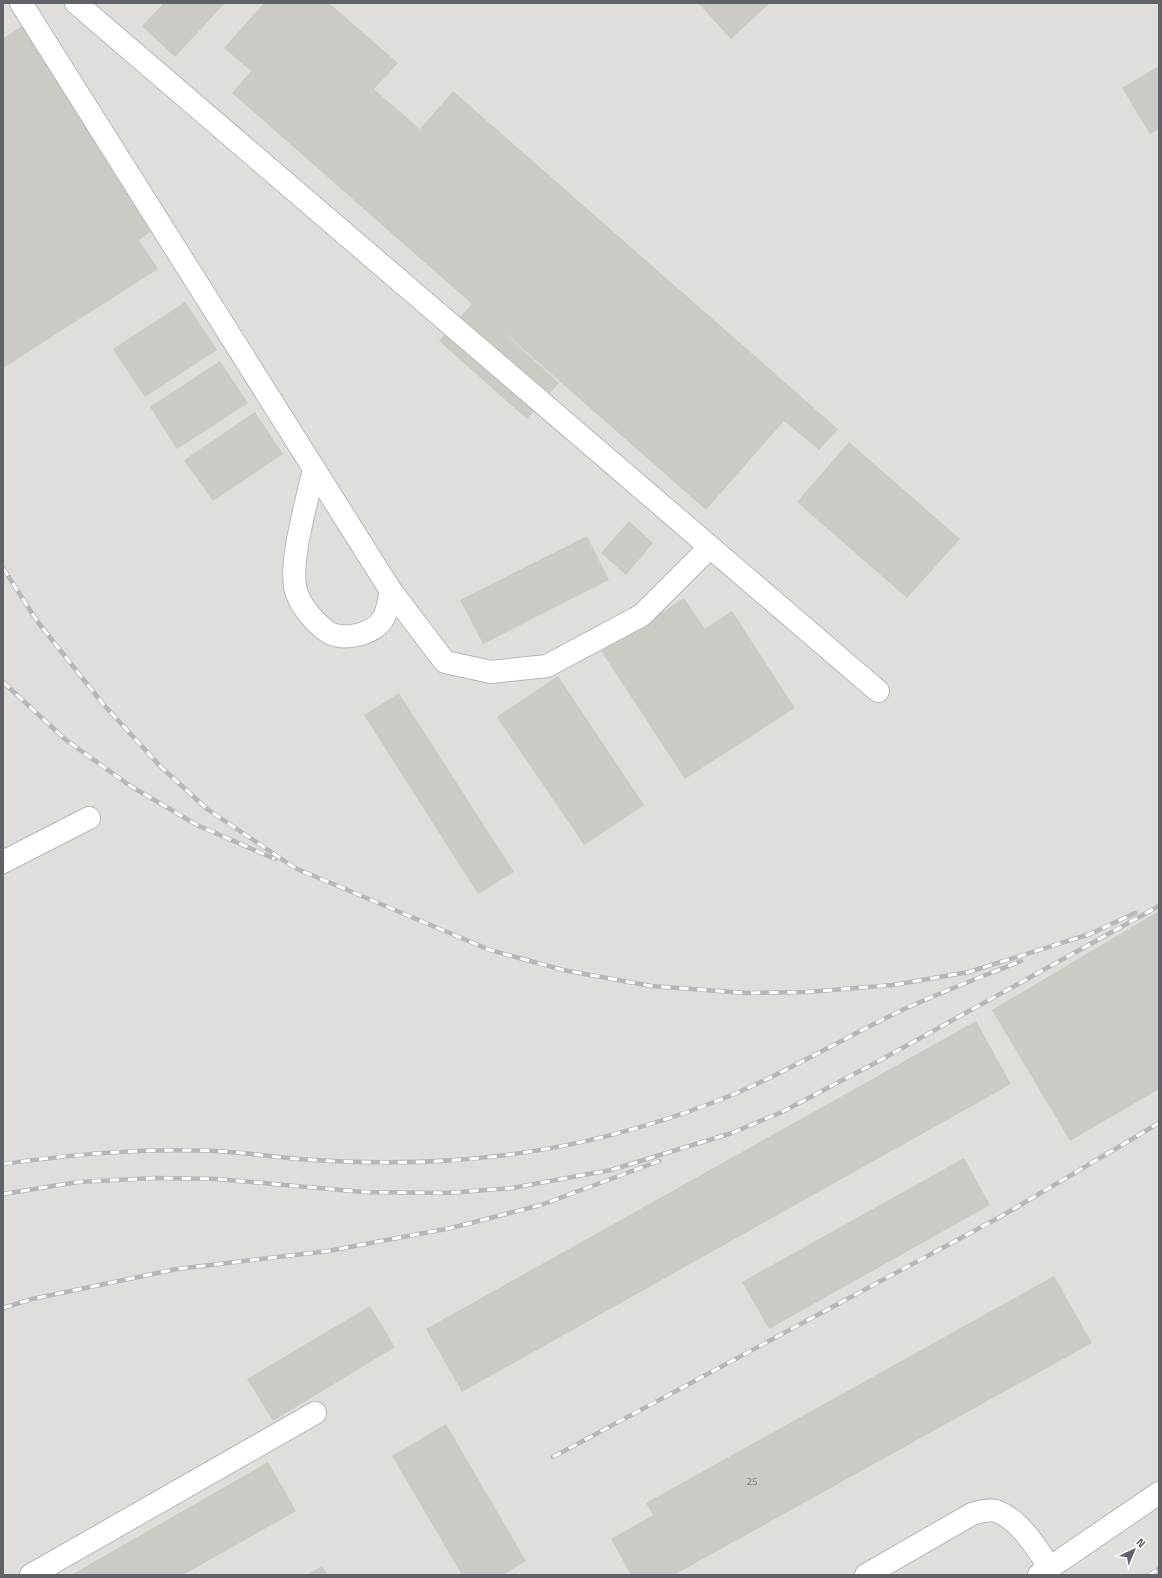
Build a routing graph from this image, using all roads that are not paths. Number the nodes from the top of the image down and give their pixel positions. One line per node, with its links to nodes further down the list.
1 (21, 3): 4 (street)
2 (32, 3): 4 (street)
3 (76, 3): 6 (street)
4 (47, 42): 5 (street)
5 (314, 468): 7 (street); 7 (street)
6 (710, 547): 7 (street); 8 (street)
7 (391, 591)
8 (878, 691)
9 (89, 818): 10 (street)
10 (3, 862)
11 (315, 1412): 14 (street)
12 (1159, 1493): 13 (street)
13 (1044, 1572): 15 (street)
14 (31, 1575)
15 (866, 1575)

